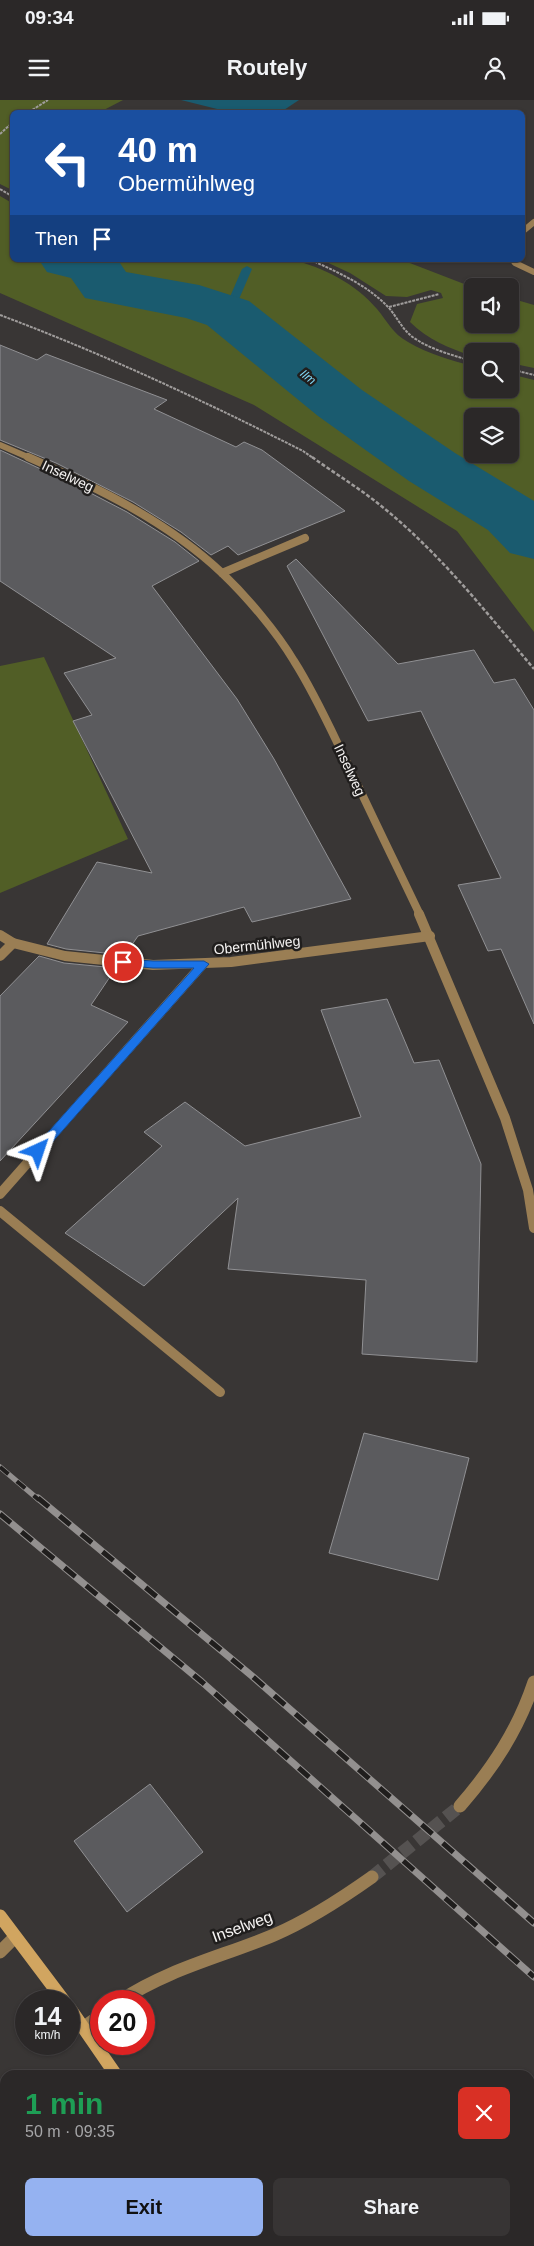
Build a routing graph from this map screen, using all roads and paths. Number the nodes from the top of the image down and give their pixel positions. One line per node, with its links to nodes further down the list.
1 (48, 100): 2 (path)
2 (32, 110)
3 (10, 125): 4 (path)
4 (0, 134)
5 (315, 262): 9 (path)
6 (514, 262): 7 (street)
7 (534, 272)
8 (439, 294): 9 (path)
9 (389, 307): 11 (path)
10 (0, 315): 17 (path)
11 (464, 359)
12 (519, 371): 13 (path)
13 (534, 375)
14 (0, 445): 16 (street, Inselweg)
15 (306, 538): 16 (street)
16 (222, 572): 19 (street, Inselweg)
17 (534, 668)
18 (0, 935): 20 (street, Obermühlweg)
19 (430, 936): 22 (street, Obermühlweg); 25 (street, Inselweg)
20 (13, 943): 21 (street); 22 (street, Obermühlweg)
21 (0, 956)
22 (204, 964): 23 (street)
23 (0, 1194)
24 (0, 1211): 26 (street)
25 (534, 1228)
26 (220, 1392)
27 (534, 1682): 28 (street)
28 (460, 1806)
29 (372, 1878): 34 (street, Inselweg)
30 (0, 1916): 31 (street)
31 (15, 1937): 32 (street); 33 (street)
32 (0, 1952)
33 (56, 1990)
34 (138, 1990)
35 (80, 2022): 37 (street)
36 (90, 2023): 37 (street)
37 (84, 2027): 38 (street)
38 (112, 2070)

